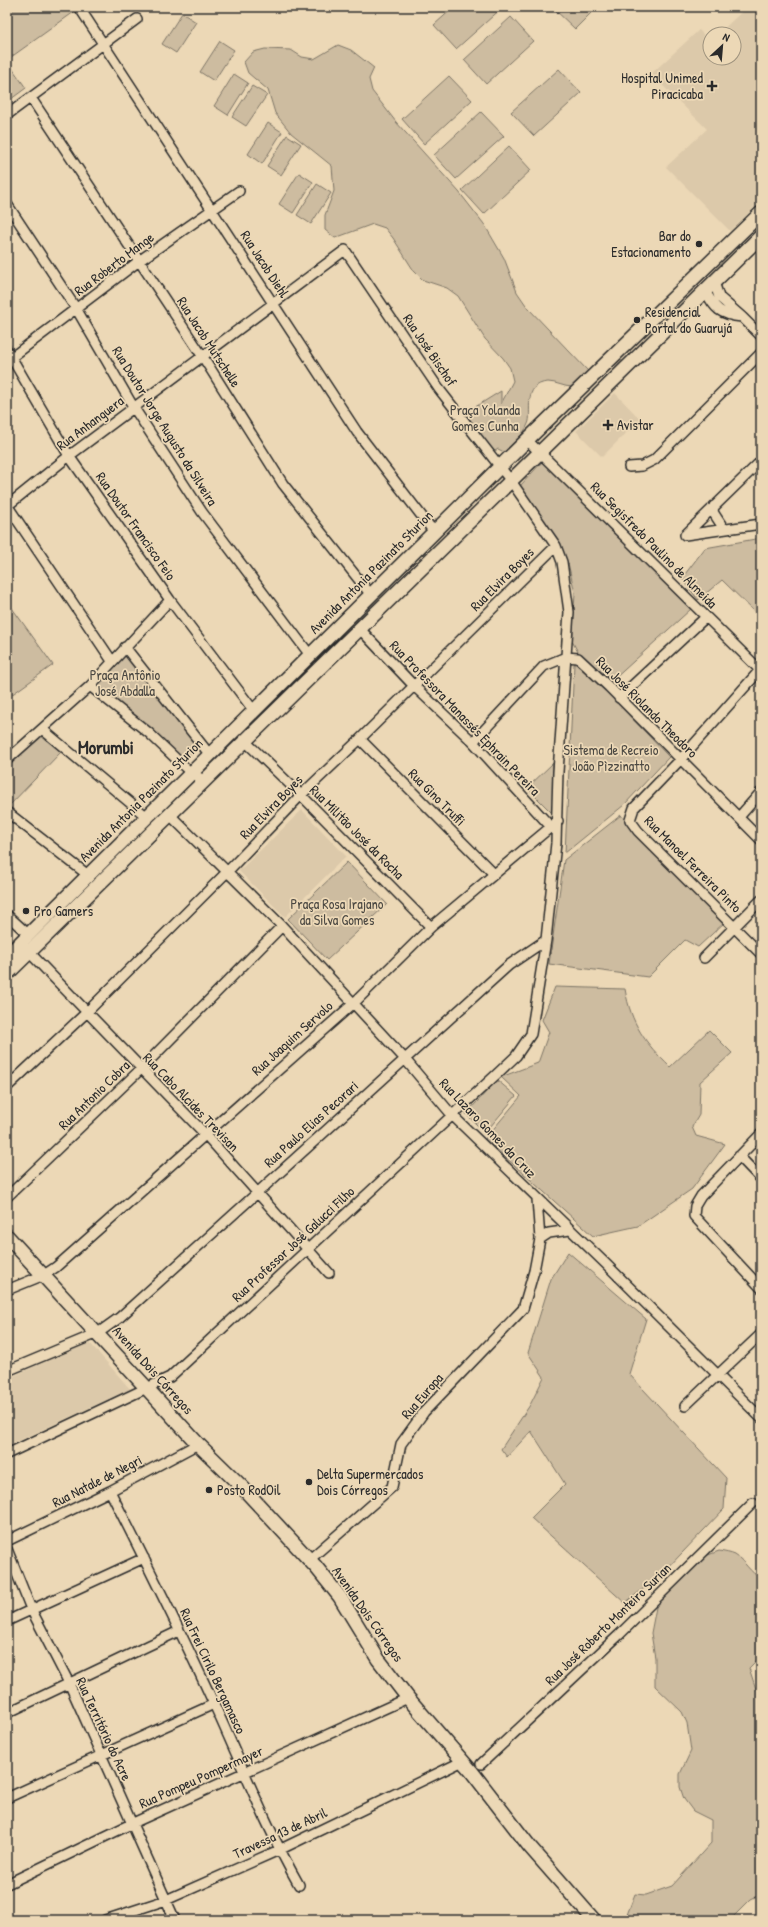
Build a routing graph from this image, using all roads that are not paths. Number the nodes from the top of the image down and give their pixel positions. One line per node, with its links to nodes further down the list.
1 (79, 7): 3 (street, Rua Jacob Diehl)
2 (137, 19): 3 (street)
3 (103, 44): 4 (street); 8 (street, Rua Jacob Diehl)
4 (31, 98): 5 (street); 14 (street, Rua Jacob Mutschelle)
5 (7, 115)
6 (239, 191): 8 (street, Rua Roberto Mange)
7 (7, 204): 18 (street, Rua Doutor Jorge Augusto da Silveira)
8 (212, 209): 14 (street, Rua Roberto Mange); 17 (street, Rua Jacob Diehl)
9 (761, 214): 11 (main road, Avenida Antonia Pazinato Sturion)
10 (761, 236): 13 (main road)
11 (731, 243): 13 (main road); 15 (main road, Avenida Antonia Pazinato Sturion)
12 (345, 250): 17 (street, Rua Anhanguera); 29 (street, Rua José Bischof)
13 (738, 259): 16 (main road)
14 (139, 261): 18 (street, Rua Roberto Mange); 22 (street, Rua Jacob Mutschelle)
15 (699, 273): 16 (main road); 24 (main road, Avenida Antonia Pazinato Sturion)
16 (709, 286): 19 (street); 25 (main road)
17 (274, 304): 22 (street, Rua Anhanguera); 35 (street, Rua Jacob Diehl)
18 (77, 310): 21 (street, Rua Roberto Mange); 23 (street, Rua Doutor Jorge Augusto da Silveira)
19 (761, 336)
20 (761, 354): 28 (street)
21 (8, 356): 26 (street, Rua Doutor Francisco Feio)
22 (202, 357): 23 (street, Rua Anhanguera); 37 (street, Rua Jacob Mutschelle)
23 (134, 408): 26 (street, Rua Anhanguera); 42 (street, Rua Doutor Jorge Augusto da Silveira)
24 (527, 440): 25 (street, Rua Segisfredo Paulino de Almeida); 29 (main road, Avenida Antonia Pazinato Sturion)
25 (540, 452): 30 (main road); 39 (street, Rua Segisfredo Paulino de Almeida)
26 (69, 456): 31 (street, Rua Anhanguera); 38 (street, Rua Doutor Francisco Feio)
27 (761, 461): 32 (street)
28 (629, 467)
29 (501, 468): 30 (street, Rua José Bischof); 35 (main road, Avenida Antonia Pazinato Sturion)
30 (511, 481): 36 (street, Rua José Bischof); 40 (main road)
31 (7, 506): 44 (street)
32 (714, 506): 34 (street); 34 (street)
33 (761, 524): 34 (street)
34 (724, 529)
35 (434, 532): 37 (main road, Avenida Antonia Pazinato Sturion)
36 (556, 546): 43 (street, Rua José Bischof); 47 (street, Rua Elvira Boyes)
37 (371, 595): 42 (main road, Avenida Antonia Pazinato Sturion)
38 (170, 600): 41 (street); 49 (street, Rua Doutor Francisco Feio)
39 (706, 617): 45 (street, Rua Segisfredo Paulino de Almeida); 48 (street)
40 (359, 628): 47 (street, Rua Professora Manassés Ephrain Pereira); 52 (main road)
41 (125, 647): 44 (street); 54 (street)
42 (310, 655): 49 (main road, Avenida Antonia Pazinato Sturion)
43 (566, 657): 48 (street, Rua José Riolando Theodoro); 53 (street); 65 (street, Rua José Bischof)
44 (112, 661): 46 (street)
45 (760, 670): 56 (street)
46 (90, 686): 50 (street); 57 (street)
47 (414, 686): 51 (street, Rua Elvira Boyes); 53 (street, Rua Professora Manassés Ephrain Pereira)
48 (619, 698): 56 (street, Rua José Riolando Theodoro)
49 (254, 711): 52 (main road); 54 (main road, Avenida Antonia Pazinato Sturion)
50 (42, 729): 55 (street); 63 (street)
51 (360, 739): 60 (street, Rua Elvira Boyes); 68 (street, Rua Gino Truffi)
52 (245, 741): 58 (main road); 60 (street, Rua Militão José da Rocha)
53 (473, 742): 65 (street, Rua Professora Manassés Ephrain Pereira)
54 (210, 755): 57 (main road, Avenida Antonia Pazinato Sturion)
55 (7, 760)
56 (680, 760): 64 (street, Rua José Riolando Theodoro); 74 (street, Rua Manoel Ferreira Pinto)
57 (191, 773): 58 (street); 63 (main road, Avenida Antonia Pazinato Sturion)
58 (206, 779): 62 (main road)
59 (761, 792): 64 (street)
60 (301, 795): 67 (street, Rua Elvira Boyes); 73 (street, Rua Militão José da Rocha)
61 (7, 812): 69 (street)
62 (170, 814): 67 (street, Rua Lazaro Gomes da Cruz); 76 (main road)
63 (147, 817): 69 (main road, Avenida Antonia Pazinato Sturion)
64 (739, 817): 66 (street, Rua José Riolando Theodoro)
65 (554, 824): 68 (street, Rua Joaquim Servolo); 77 (street, Rua Professor José Galucci Filho)
66 (761, 840)
67 (227, 872): 72 (street, Rua Lazaro Gomes da Cruz); 84 (street, Rua Elvira Boyes)
68 (494, 874): 73 (street, Rua Joaquim Servolo)
69 (88, 875): 75 (main road, Avenida Antonia Pazinato Sturion)
70 (761, 900): 74 (street)
71 (7, 915): 75 (street)
72 (282, 926): 83 (street, Rua Lazaro Gomes da Cruz); 86 (street, Rua Antonio Cobra)
73 (431, 927): 83 (street, Rua Joaquim Servolo)
74 (735, 927): 79 (street, Rua Manoel Ferreira Pinto); 81 (street)
75 (29, 935): 76 (main road); 78 (main road); 80 (main road, Avenida Antonia Pazinato Sturion)
76 (46, 935): 78 (main road)
77 (546, 940): 85 (street, Rua Paulo Elias Pecorari); 88 (street, Rua Professor José Galucci Filho)
78 (29, 952): 82 (main road); 84 (street, Rua Cabo Alcides Trevisan)
79 (761, 954)
80 (7, 956)
81 (704, 958)
82 (7, 974)
83 (354, 1002): 85 (street, Rua Lazaro Gomes da Cruz); 89 (street, Rua Joaquim Servolo)
84 (86, 1013): 86 (street, Rua Cabo Alcides Trevisan); 87 (street, Rua Elvira Boyes)
85 (404, 1058): 88 (street, Rua Lazaro Gomes da Cruz); 93 (street, Rua Paulo Elias Pecorari)
86 (141, 1069): 89 (street, Rua Cabo Alcides Trevisan); 94 (street, Rua Antonio Cobra)
87 (7, 1087)
88 (452, 1116): 95 (street, Rua Lazaro Gomes da Cruz); 99 (street, Rua Professor José Galucci Filho)
89 (205, 1134): 93 (street, Rua Cabo Alcides Trevisan); 101 (street, Rua Joaquim Servolo)
90 (761, 1134): 91 (street)
91 (739, 1156): 92 (street); 102 (street)
92 (761, 1179)
93 (256, 1193): 99 (street, Rua Cabo Alcides Trevisan); 104 (street, Rua Paulo Elias Pecorari)
94 (7, 1197)
95 (537, 1199): 96 (street, Rua Lazaro Gomes da Cruz); 98 (street, Rua Europa)
96 (570, 1230): 98 (street); 107 (street, Rua Lazaro Gomes da Cruz)
97 (7, 1236): 101 (main road, Avenida Dois Córregos)
98 (540, 1239): 118 (street, Rua Europa)
99 (307, 1250): 100 (street, Rua Cabo Alcides Trevisan); 108 (street, Rua Professor José Galucci Filho)
100 (329, 1273)
101 (44, 1275): 103 (street, Rua Joaquim Servolo); 104 (main road, Avenida Dois Córregos)
102 (761, 1288)
103 (7, 1290)
104 (98, 1333): 106 (street, Rua Paulo Elias Pecorari); 108 (main road, Avenida Dois Córregos)
105 (761, 1334): 107 (street)
106 (7, 1371)
107 (718, 1375): 109 (street); 110 (street, Rua Lazaro Gomes da Cruz)
108 (148, 1389): 111 (main road, Avenida Dois Córregos); 112 (street, Rua Professor José Galucci Filho)
109 (685, 1406)
110 (761, 1418)
111 (198, 1444): 113 (street, Rua Natale de Negri); 118 (main road, Avenida Dois Córregos)
112 (7, 1454)
113 (110, 1491): 115 (street, Rua Natale de Negri); 117 (street, Rua Frei Cirilo Bergamasco)
114 (753, 1503): 128 (street, Rua José Roberto Monteiro Surian)
115 (7, 1541)
116 (7, 1549): 119 (street, Rua Território do Acre)
117 (144, 1558): 119 (street); 121 (street, Rua Frei Cirilo Bergamasco)
118 (309, 1560): 123 (main road, Avenida Dois Córregos)
119 (31, 1609): 120 (street); 122 (street, Rua Território do Acre)
120 (7, 1621)
121 (179, 1631): 122 (street); 124 (street, Rua Frei Cirilo Bergamasco)
122 (68, 1683): 125 (street); 126 (street, Rua Território do Acre)
123 (408, 1698): 127 (main road, Avenida Dois Córregos); 129 (street, Rua Pompeu Pompermayer)
124 (214, 1704): 126 (street); 129 (street, Rua Frei Cirilo Bergamasco)
125 (7, 1713)
126 (100, 1754): 130 (street); 131 (street, Rua Território do Acre)
127 (463, 1761): 132 (street, Travessa 13 de Abril); 136 (main road, Avenida Dois Córregos)
128 (481, 1764)
129 (245, 1772): 131 (street, Rua Pompeu Pompermayer); 132 (street, Rua Frei Cirilo Bergamasco)
130 (7, 1798)
131 (133, 1823): 133 (street, Rua Pompeu Pompermayer); 135 (street, Rua Território do Acre)
132 (279, 1850): 134 (street, Rua Frei Cirilo Bergamasco); 135 (street, Travessa 13 de Abril)
133 (7, 1884)
134 (300, 1885)
135 (166, 1900): 137 (street, Travessa 13 de Abril); 138 (street, Rua Território do Acre)
136 (575, 1900): 139 (main road, Avenida Dois Córregos); 140 (main road, Avenida Dois Córregos)
137 (105, 1920)
138 (175, 1920)
139 (586, 1920)
140 (594, 1920)

